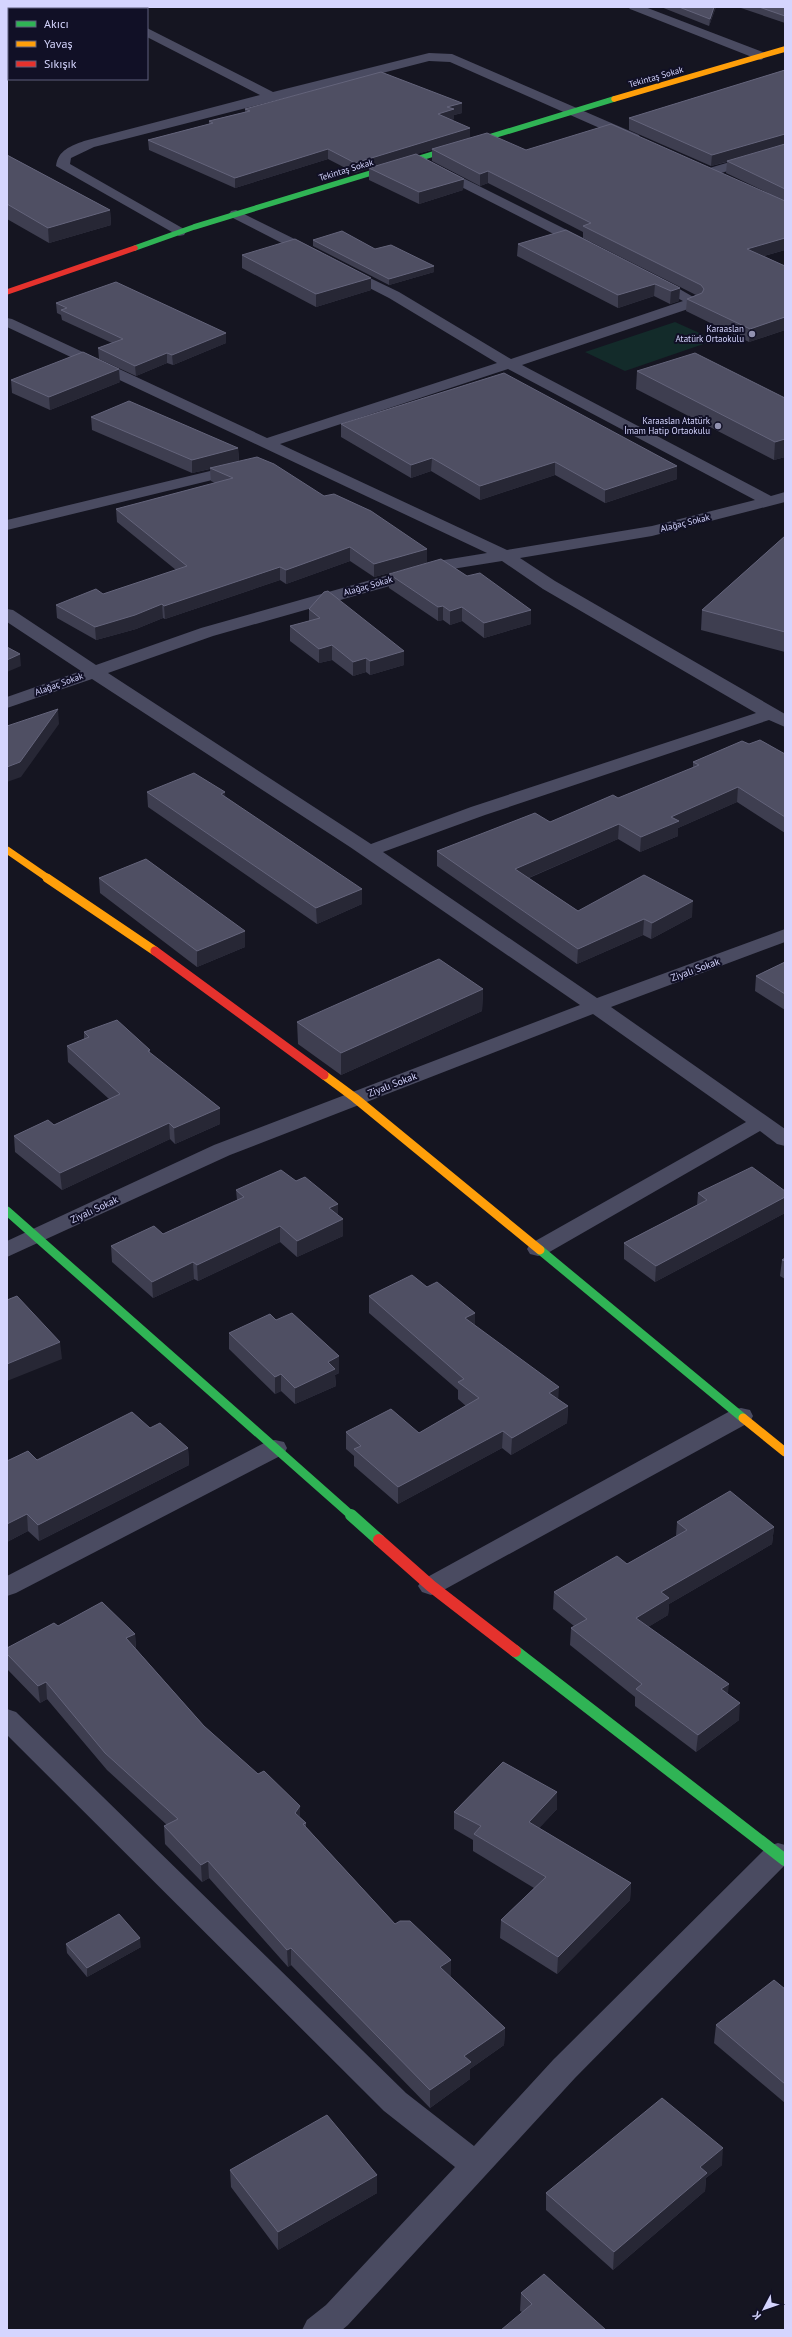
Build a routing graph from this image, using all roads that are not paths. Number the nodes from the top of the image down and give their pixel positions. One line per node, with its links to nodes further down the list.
1 (634, 7): 4 (street)
2 (148, 33): 5 (street)
3 (785, 49): 4 (street, Tekintaş Sokak)
4 (761, 56): 6 (street, Tekintaş Sokak)
5 (271, 96): 6 (street); 12 (street)
6 (575, 111): 7 (street); 9 (street, Tekintaş Sokak)
7 (645, 142)
8 (785, 150): 10 (street)
9 (416, 159): 11 (street, Tekintaş Sokak); 13 (street)
10 (731, 182)
11 (236, 214): 12 (street, Tekintaş Sokak); 17 (street)
12 (179, 232): 15 (street, Tekintaş Sokak)
13 (597, 250)
14 (639, 272): 17 (street)
15 (7, 292)
16 (7, 322): 18 (street)
17 (509, 364): 18 (street); 23 (street)
18 (266, 443): 19 (street)
19 (293, 455): 20 (street); 25 (street)
20 (270, 461)
21 (254, 465): 24 (street)
22 (785, 497): 23 (street, Alağaç Sokak)
23 (769, 501): 25 (street, Alağaç Sokak)
24 (7, 525)
25 (502, 554): 27 (street, Alağaç Sokak); 29 (street)
26 (7, 614): 27 (street)
27 (91, 672): 28 (street, Alağaç Sokak); 31 (street)
28 (7, 703)
29 (778, 718): 31 (street)
30 (7, 850): 34 (street)
31 (368, 851): 33 (street)
32 (785, 935): 33 (street, Ziyalı Sokak)
33 (596, 1006): 34 (street, Ziyalı Sokak); 35 (street)
34 (355, 1098): 38 (street, Ziyalı Sokak); 39 (street)
35 (761, 1122): 36 (street); 39 (street)
36 (785, 1139)
37 (7, 1211): 38 (street)
38 (36, 1237): 40 (street, Ziyalı Sokak); 42 (street)
39 (538, 1249): 41 (street)
40 (7, 1250)
41 (741, 1416): 43 (street); 44 (street)
42 (275, 1448): 44 (street); 45 (street)
43 (785, 1452)
44 (431, 1586): 47 (street)
45 (7, 1587)
46 (7, 1719): 48 (street)
47 (782, 1857): 48 (street)
48 (475, 2165): 49 (street)
49 (318, 2330)

